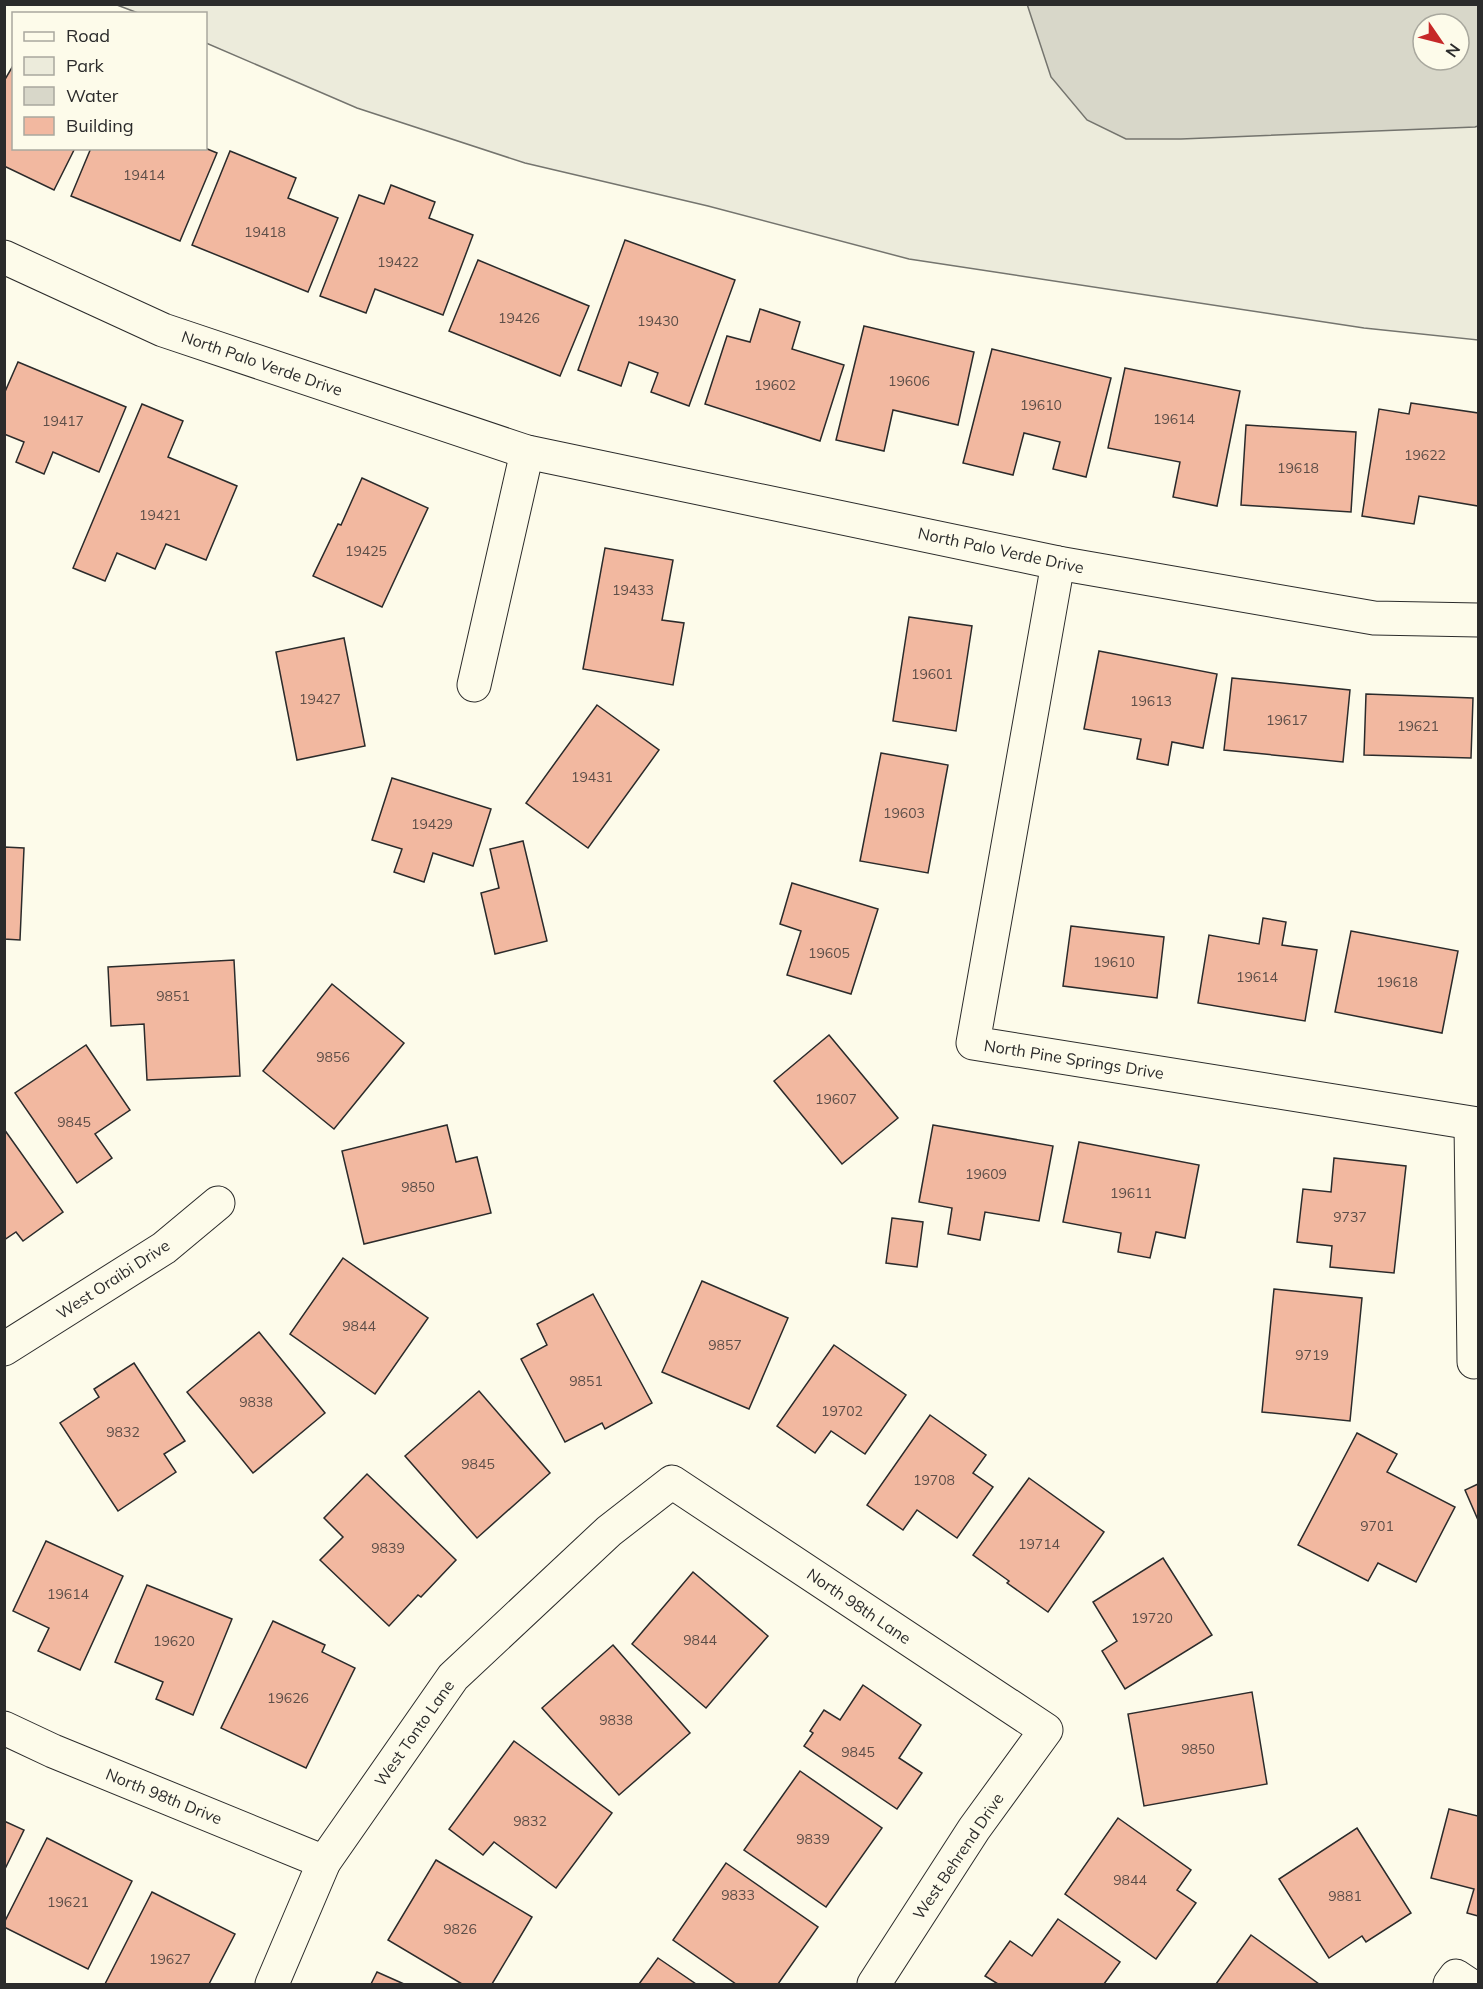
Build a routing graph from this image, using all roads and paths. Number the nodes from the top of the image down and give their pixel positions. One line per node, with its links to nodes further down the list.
1 (4, 257): 2 (street, North Palo Verde Drive)
2 (527, 452): 3 (street, North Palo Verde Drive); 5 (street)
3 (1058, 563): 4 (street, North Palo Verde Drive); 6 (street, North Pine Springs Drive)
4 (1479, 620)
5 (474, 685)
6 (1475, 1124): 9 (street)
7 (218, 1203): 8 (street, West Oraibi Drive)
8 (4, 1349)
9 (1474, 1362)
10 (672, 1482): 12 (street, North 98th Lane); 13 (street, West Tonto Lane)
11 (4, 1728): 13 (street, North 98th Drive)
12 (1046, 1730): 15 (street, West Behrend Drive)
13 (324, 1862): 14 (street, West Tonto Lane)
14 (272, 1984)
15 (874, 1984)

